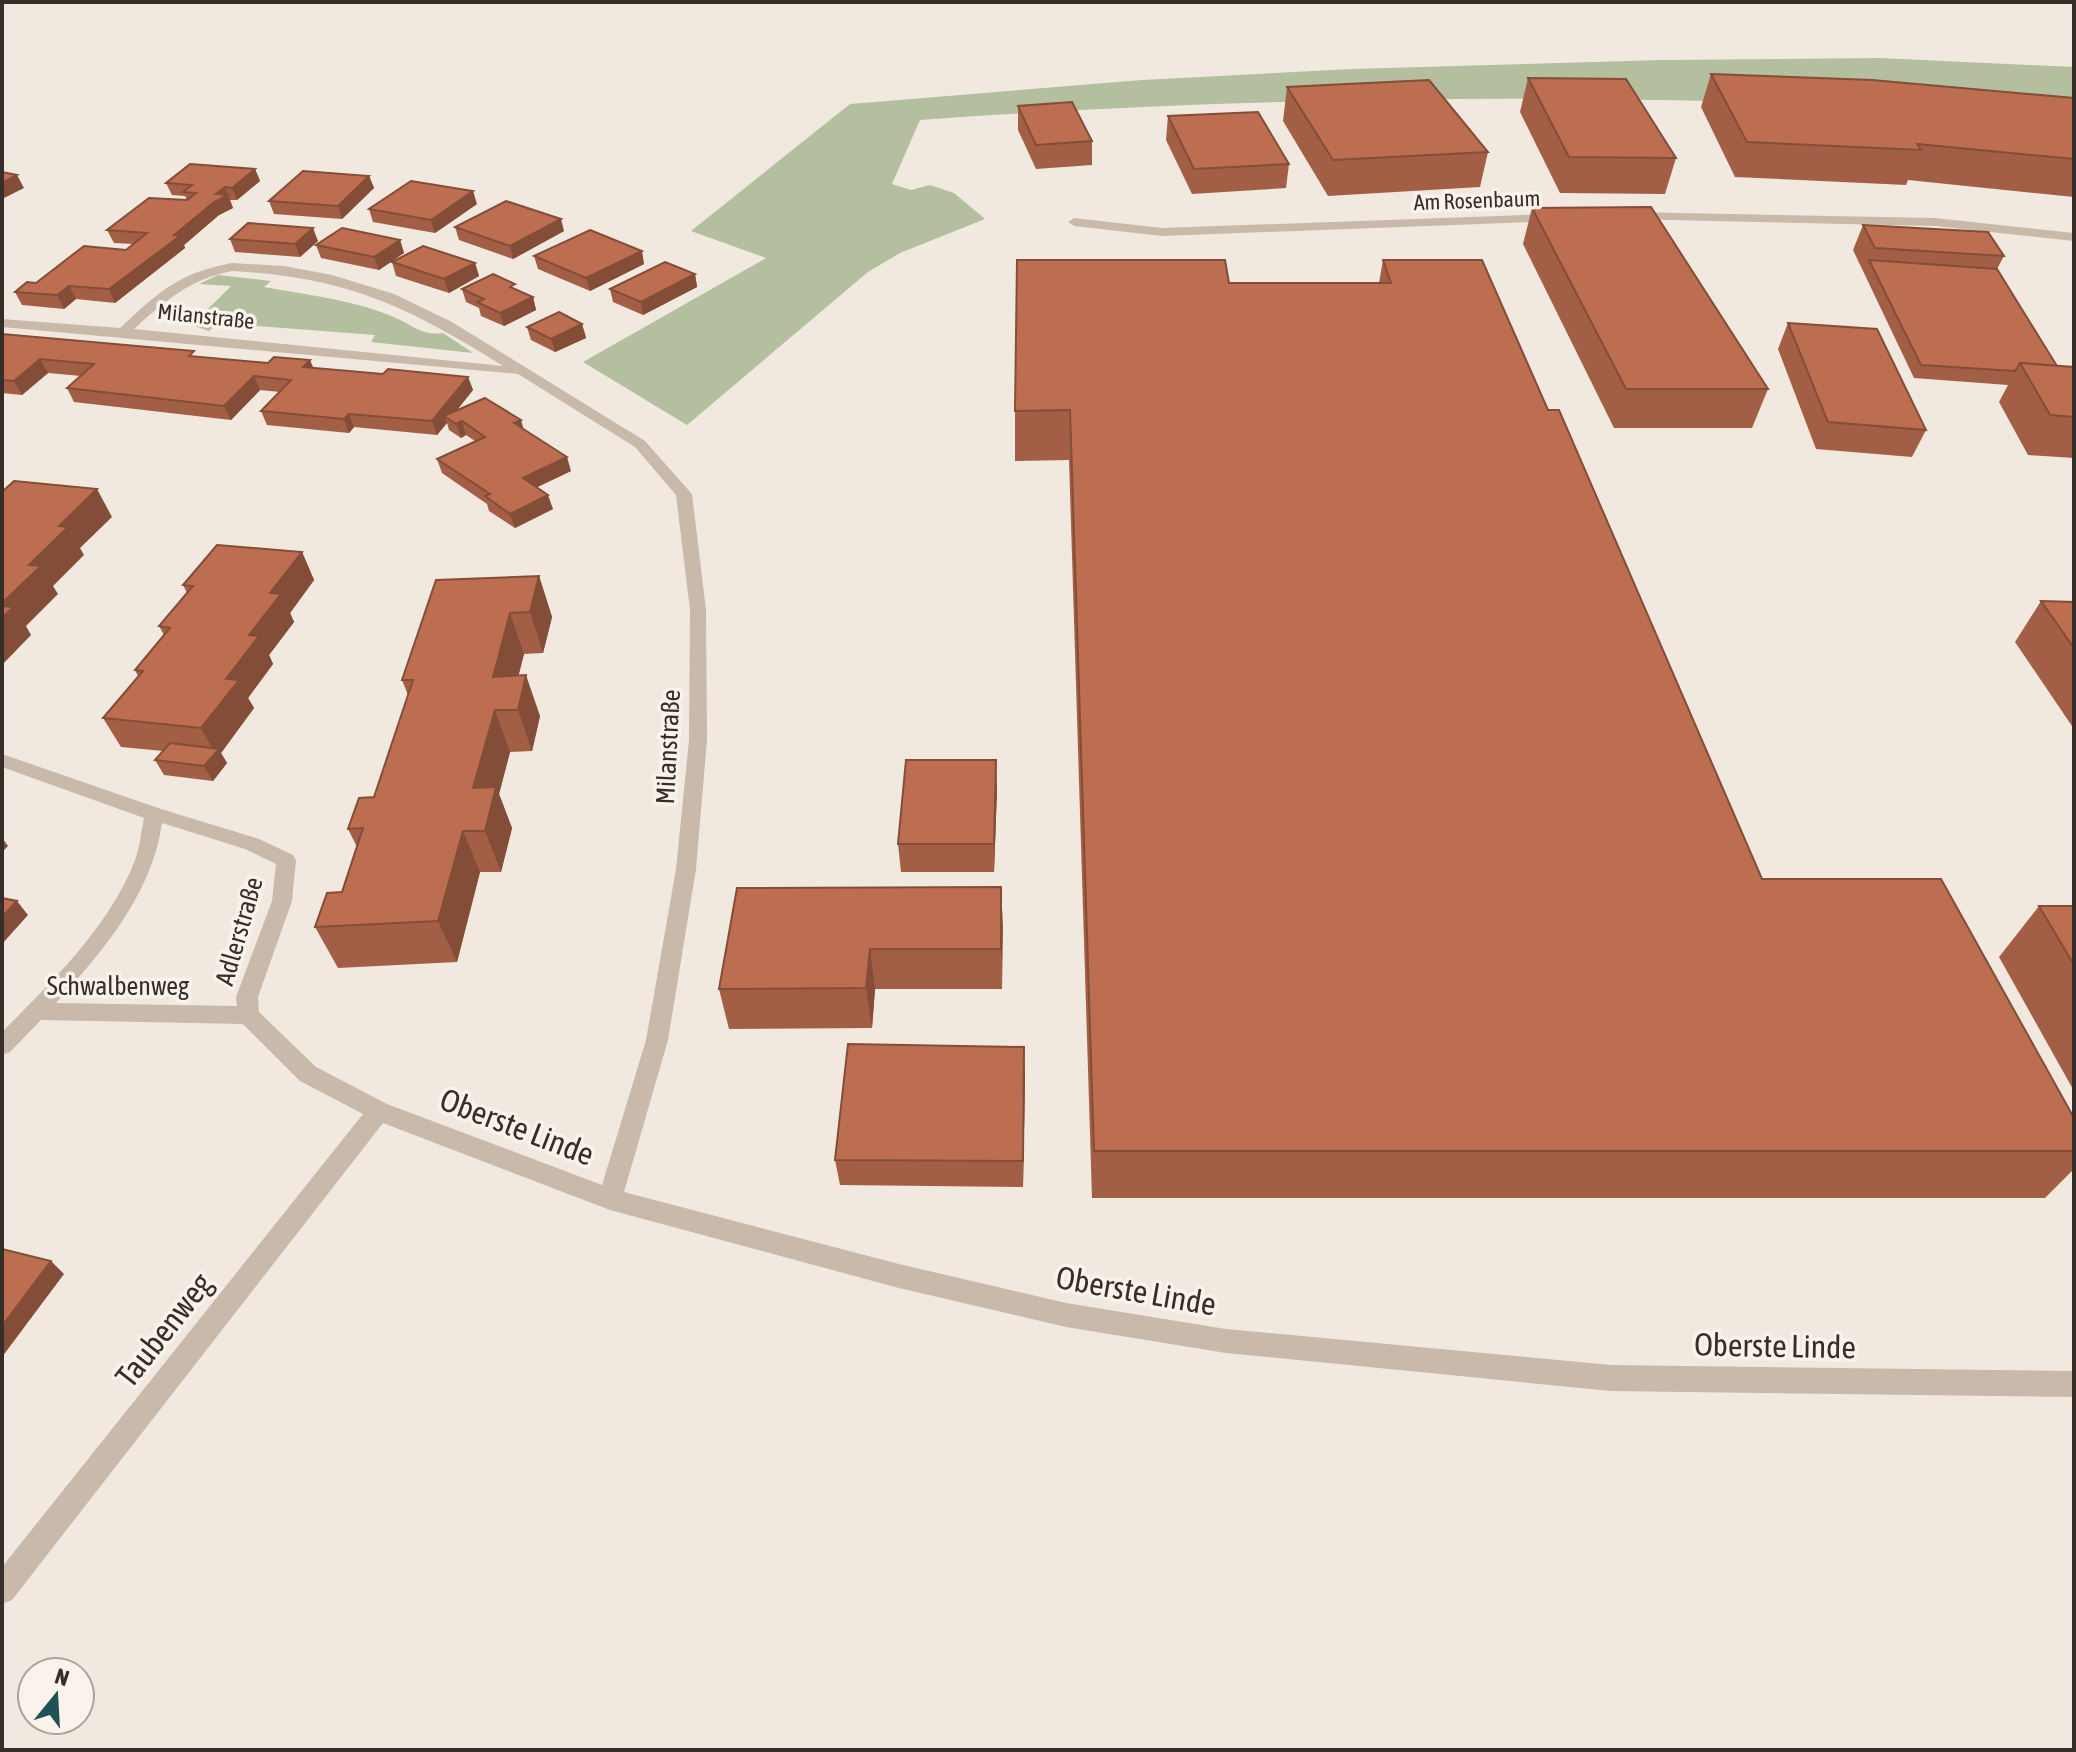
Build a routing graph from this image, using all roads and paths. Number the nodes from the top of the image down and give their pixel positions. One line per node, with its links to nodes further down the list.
1 (1614, 216): 4 (street)
2 (1567, 217): 3 (street, Am Rosenbaum)
3 (1074, 222)
4 (2074, 237)
5 (2, 323): 6 (street, Milanstraße)
6 (123, 332): 7 (street, Milanstraße); 7 (street, Milanstraße)
7 (523, 372): 14 (street, Milanstraße)
8 (2, 760): 9 (street, Adlerstraße)
9 (154, 814): 10 (street); 11 (street, Adlerstraße)
10 (36, 1011): 11 (street, Schwalbenweg); 12 (street, Schwalbenweg)
11 (248, 1015): 13 (street, Oberste Linde)
12 (2, 1046)
13 (379, 1111): 14 (street, Oberste Linde); 16 (street, Taubenweg)
14 (610, 1199): 15 (street, Oberste Linde)
15 (2074, 1384)
16 (2, 1590)

